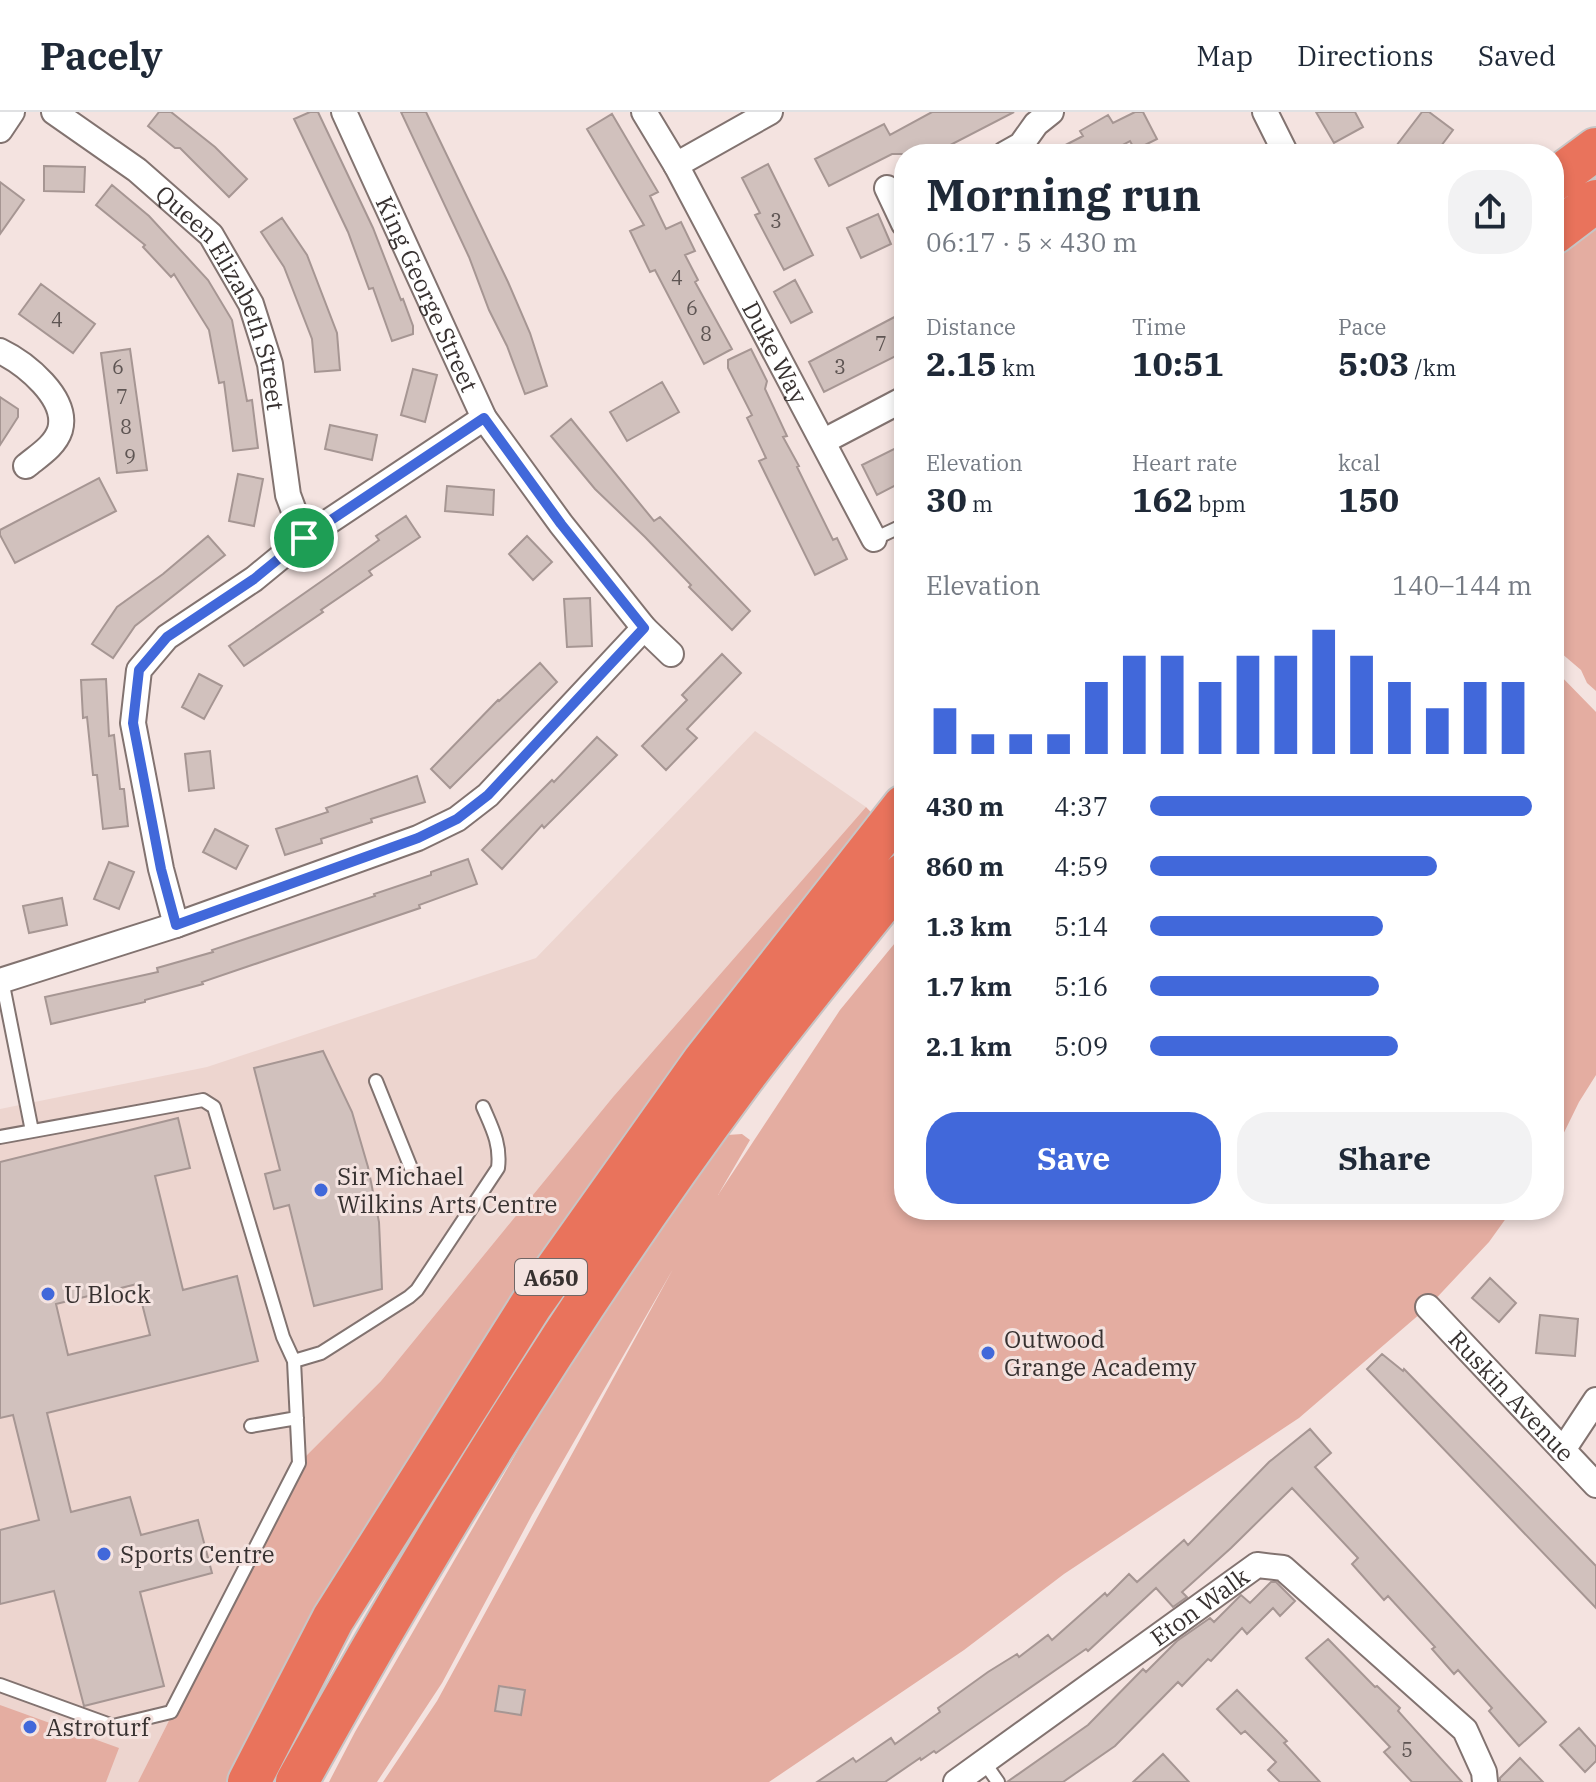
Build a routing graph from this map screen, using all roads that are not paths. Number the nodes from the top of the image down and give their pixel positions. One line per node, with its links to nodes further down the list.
1 (12, 112): 8 (street)
2 (54, 112): 24 (street, Queen Elizabeth Street)
3 (344, 112): 20 (street, King George Street)
4 (644, 112): 12 (street, Duke Way)
5 (770, 112): 12 (street)
6 (1051, 112): 9 (street)
7 (1270, 114): 10 (street)
8 (0, 130)
9 (1022, 144)
10 (1282, 144)
11 (1596, 149): 13 (highway)
12 (676, 165): 21 (street, Duke Way)
13 (1564, 173)
14 (887, 188): 15 (street)
15 (894, 201)
16 (1596, 201): 17 (highway)
17 (1564, 225)
18 (0, 351): 22 (street)
19 (894, 404): 21 (street)
20 (484, 418): 24 (street); 26 (street, King George Street)
21 (824, 441): 25 (street, Duke Way)
22 (26, 466)
23 (894, 530): 25 (lane)
24 (304, 538): 30 (street)
25 (874, 539)
26 (644, 628): 27 (street, King George Street); 30 (street)
27 (671, 654)
28 (894, 819): 46 (highway, A650)
29 (894, 887): 47 (highway, A650)
30 (176, 925): 31 (street)
31 (1, 980): 34 (lane)
32 (376, 1081): 36 (lane)
33 (483, 1107): 38 (lane)
34 (32, 1131): 35 (lane); 38 (lane)
35 (0, 1137)
36 (415, 1178)
37 (1428, 1307): 42 (street, Ruskin Avenue)
38 (294, 1361): 40 (lane)
39 (1596, 1400): 42 (street)
40 (297, 1418): 41 (lane); 44 (lane)
41 (251, 1426)
42 (1563, 1450): 43 (street, Ruskin Avenue)
43 (1596, 1485)
44 (0, 1685)
45 (991, 1772): 48 (street, Eton Walk); 49 (street, Eton Walk)
46 (249, 1782)
47 (297, 1782)
48 (956, 1782)
49 (1485, 1782)

